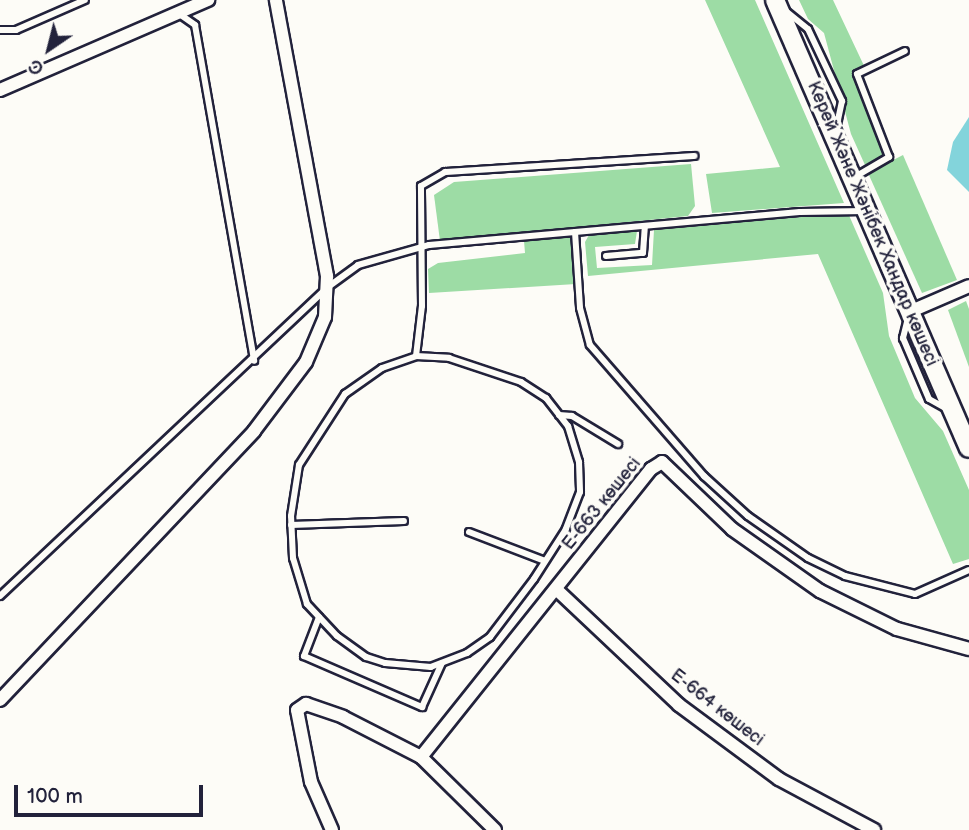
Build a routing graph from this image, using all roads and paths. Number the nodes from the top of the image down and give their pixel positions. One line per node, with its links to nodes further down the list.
1 (85, 0): 6 (lane)
2 (208, 0): 5 (street)
3 (276, 0): 17 (street)
4 (776, 2): 10 (main road, Керей Және Жәнібек Хандар көшесі)
5 (178, 12): 8 (street); 20 (lane)
6 (0, 30)
7 (905, 51): 10 (lane)
8 (0, 90)
9 (694, 156): 14 (lane)
10 (853, 178): 11 (main road, Керей Және Жәнібек Хандар көшесі)
11 (866, 211): 12 (lane); 18 (main road, Керей Және Жәнібек Хандар көшесі)
12 (646, 227): 13 (lane); 15 (lane)
13 (575, 232): 14 (lane); 28 (lane)
14 (419, 247): 17 (lane); 19 (lane)
15 (606, 256)
16 (969, 286): 18 (street)
17 (328, 287): 20 (lane); 34 (street)
18 (909, 312): 23 (main road, Керей Және Жәнібек Хандар көшесі)
19 (416, 356): 21 (lane); 25 (lane)
20 (254, 361): 30 (lane)
21 (559, 415): 22 (lane); 27 (lane)
22 (618, 444)
23 (969, 448)
24 (404, 521): 25 (lane)
25 (291, 525): 31 (lane)
26 (469, 532): 27 (lane)
27 (545, 561): 33 (lane)
28 (969, 570)
29 (556, 589): 32 (street, Е-663 көшесі); 35 (street, Е-663 көшесі); 38 (street, Е-664 көшесі)
30 (0, 596)
31 (319, 617): 33 (lane); 33 (lane)
32 (969, 649)
33 (442, 663)
34 (0, 700)
35 (421, 757): 36 (street); 37 (street)
36 (331, 830)
37 (495, 830)
38 (874, 830)

